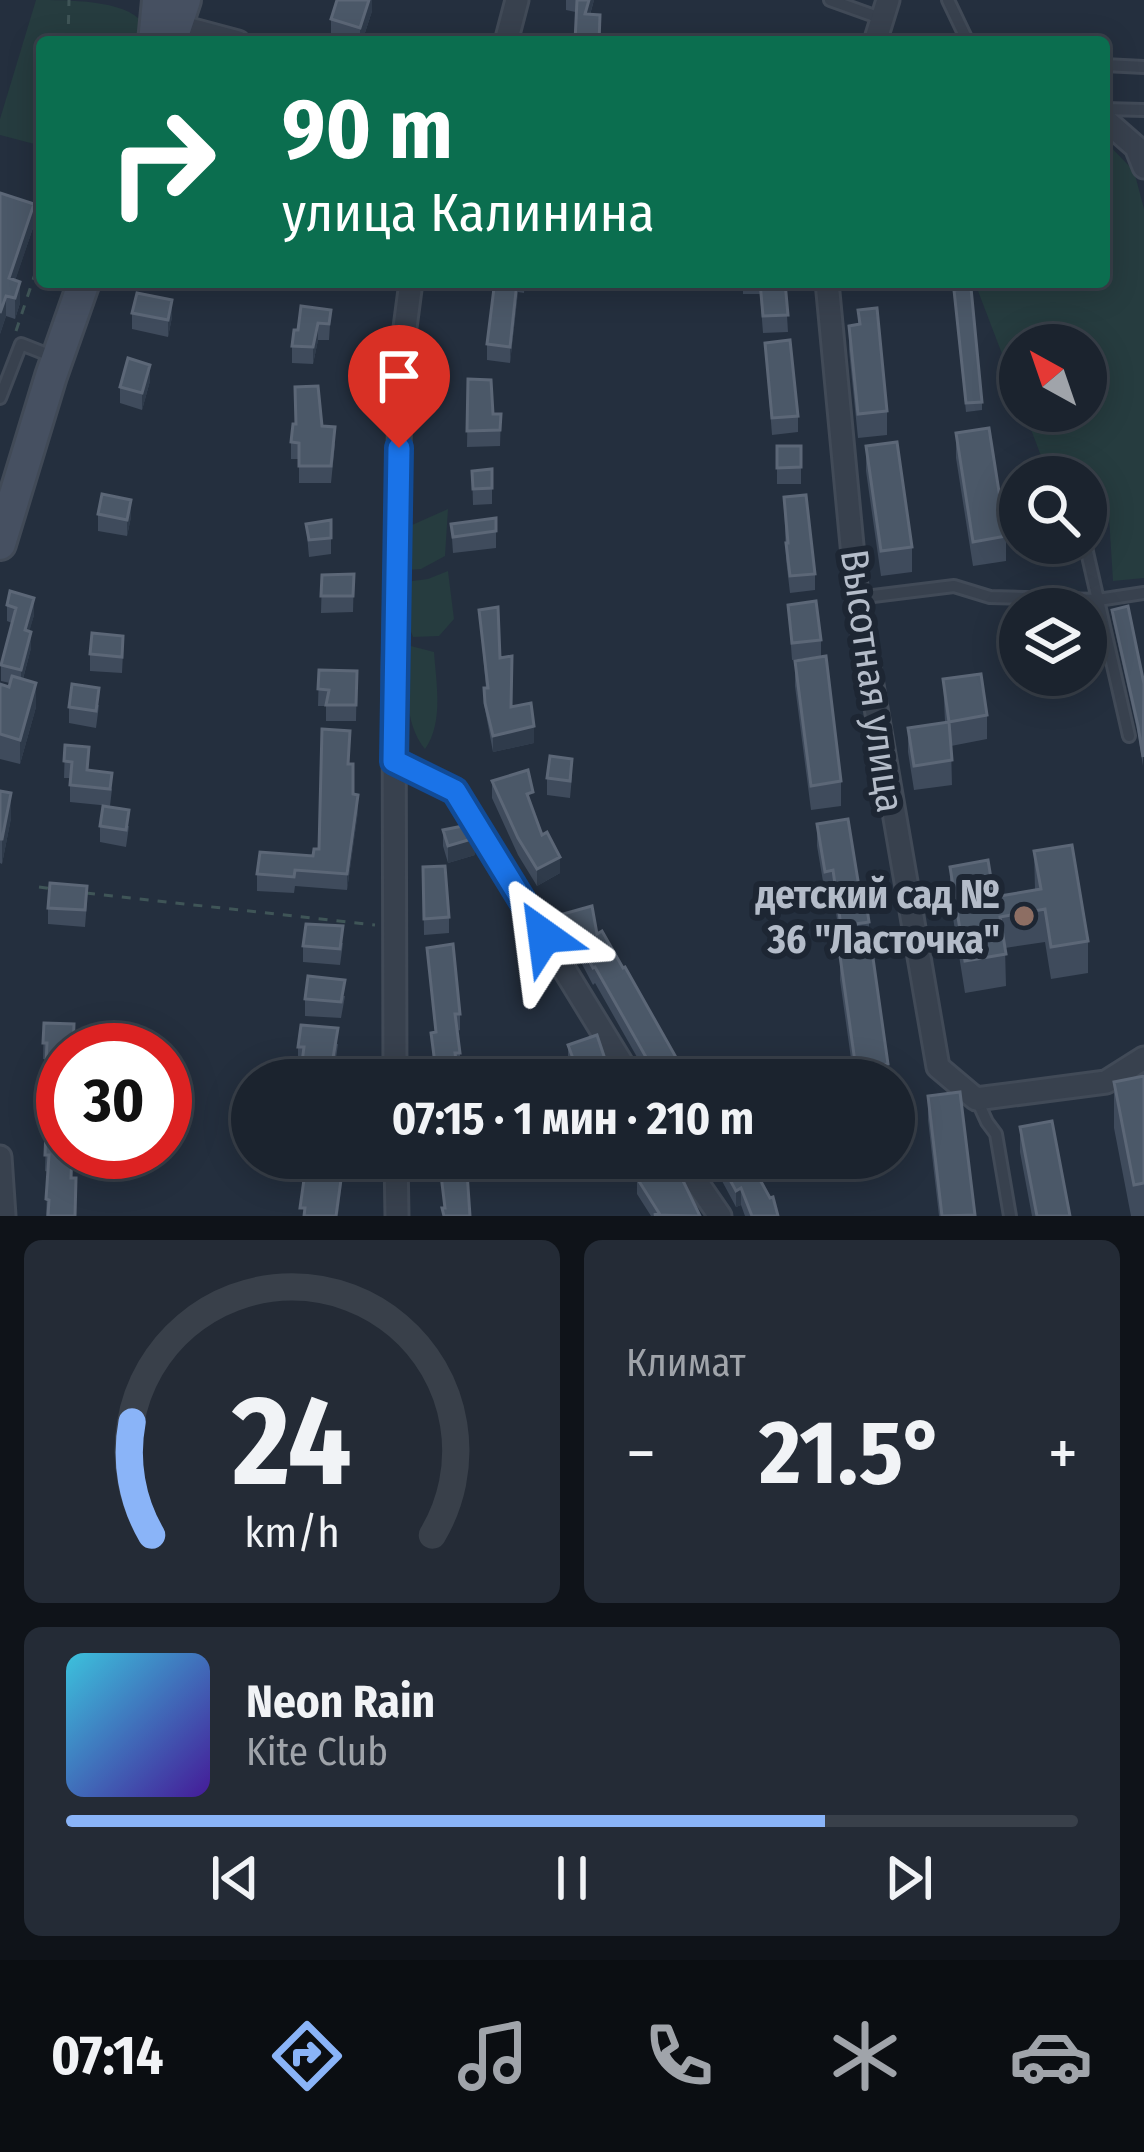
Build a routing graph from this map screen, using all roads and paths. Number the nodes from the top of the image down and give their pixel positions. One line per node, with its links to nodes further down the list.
1 (68, 0): 7 (path)
2 (518, 0): 9 (street)
3 (830, 0): 5 (lane)
4 (947, 0): 10 (lane)
5 (886, 9)
6 (164, 19): 8 (street)
7 (68, 36)
8 (219, 36)
9 (508, 36)
10 (965, 36)
11 (1110, 65): 12 (lane)
12 (1144, 68)
13 (1110, 110): 14 (lane)
14 (1144, 110)
15 (1110, 122): 16 (street)
16 (1144, 167)
17 (36, 271): 21 (path)
18 (82, 288): 22 (street)
19 (410, 288): 31 (street)
20 (828, 288): 27 (street, Высотная улица)
21 (13, 340)
22 (57, 358): 23 (lane); 24 (street)
23 (0, 398)
24 (0, 544)
25 (1144, 592): 28 (lane)
26 (999, 597): 27 (lane)
27 (857, 598): 39 (street, Высотная улица)
28 (1107, 598)
29 (1107, 639): 30 (lane)
30 (1129, 736)
31 (394, 761): 35 (street); 38 (street)
32 (40, 887): 33 (path)
33 (62, 890)
34 (84, 893): 35 (path)
35 (395, 927): 37 (street)
36 (1144, 1058): 39 (street)
37 (395, 1059)
38 (619, 1059)
39 (976, 1099): 46 (lane)
40 (0, 1157): 43 (street)
41 (396, 1179): 44 (street)
42 (694, 1179): 45 (street)
43 (4, 1216)
44 (397, 1216)
45 (720, 1216)
46 (1010, 1216)

